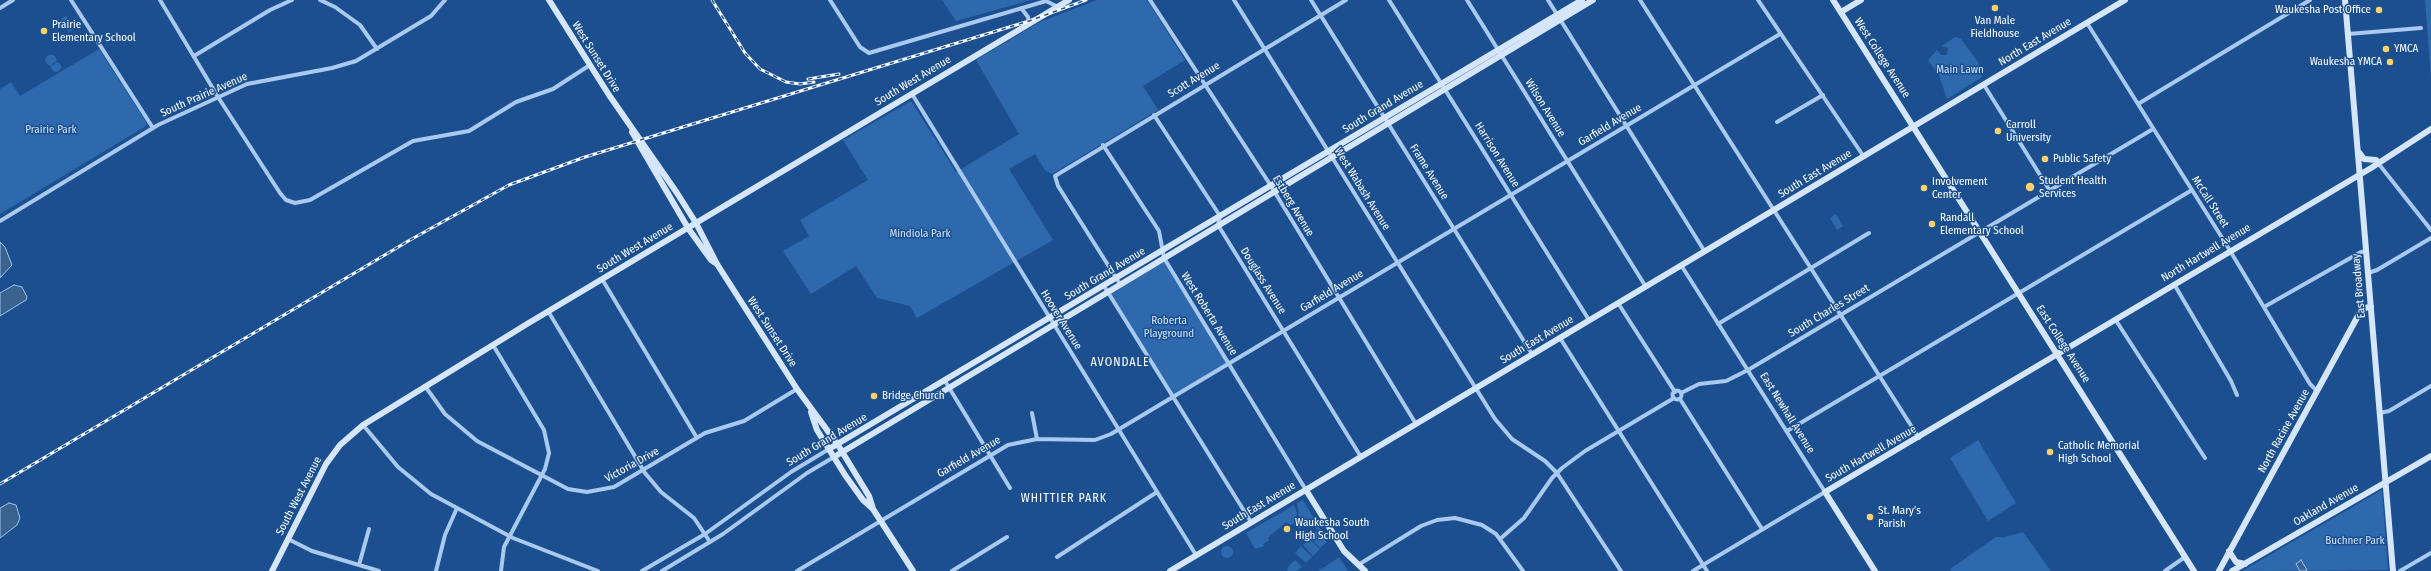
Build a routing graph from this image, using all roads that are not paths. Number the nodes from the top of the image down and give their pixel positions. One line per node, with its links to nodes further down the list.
1 (13, 0): 27 (street)
2 (71, 0): 56 (street)
3 (160, 0): 40 (street)
4 (292, 0): 40 (street)
5 (320, 0): 37 (street)
6 (445, 0): 37 (street, South Prairie Avenue)
7 (549, 0): 41 (street, West Sunset Drive)
8 (830, 0): 28 (street)
9 (1069, 0): 26 (street, South West Avenue)
10 (1150, 0): 42 (street, Estberg Avenue)
11 (1234, 0): 38 (street, West Wabash Avenue)
12 (1311, 0): 30 (street, Frame Avenue)
13 (1346, 0): 30 (street, Scott Avenue)
14 (1389, 0): 45 (street, Harrison Avenue)
15 (1467, 0): 39 (street, Wilson Avenue)
16 (1548, 0): 31 (street)
17 (1582, 0): 31 (street, South Grand Avenue)
18 (1593, 0): 31 (street, South Grand Avenue)
19 (1640, 0): 43 (street)
20 (1758, 0): 35 (street)
21 (1833, 0): 29 (street, West College Avenue)
22 (1861, 0): 29 (street)
23 (2125, 0): 32 (street, North East Avenue)
24 (2310, 0): 49 (street)
25 (2345, 0): 36 (street, East Broadway)
26 (1058, 7): 28 (street); 33 (street, South West Avenue)
27 (0, 8)
28 (1021, 8): 33 (street)
29 (1841, 12): 55 (street, West College Avenue)
30 (1321, 15): 38 (street, Scott Avenue); 51 (street, Frame Avenue)
31 (1559, 17): 39 (street, South Grand Avenue); 54 (street)
32 (2087, 23): 44 (street, North East Avenue); 49 (street, McCall Street)
33 (1028, 24): 46 (street, South West Avenue)
34 (2421, 28): 36 (street)
35 (1780, 34): 43 (street, Garfield Avenue); 47 (street)
36 (2348, 34): 60 (street, East Broadway)
37 (377, 49): 48 (street, South Prairie Avenue)
38 (1264, 49): 42 (street, Scott Avenue); 61 (street, West Wabash Avenue)
39 (1500, 53): 45 (street, South Grand Avenue); 63 (street, Wilson Avenue)
40 (194, 56): 48 (street)
41 (590, 65): 48 (street); 53 (street, West Sunset Drive)
42 (1204, 85): 50 (street, Scott Avenue); 66 (street, Estberg Avenue)
43 (1695, 85): 54 (street, Garfield Avenue); 71 (street)
44 (1984, 85): 55 (street, North East Avenue); 68 (street)
45 (1443, 87): 51 (street, South Grand Avenue); 70 (street, Harrison Avenue)
46 (912, 94): 74 (street, South West Avenue); 104 (street, Hoover Avenue)
47 (1823, 95): 52 (street); 62 (street)
48 (218, 97): 56 (street, South Prairie Avenue)
49 (2138, 104): 57 (street, McCall Street)
50 (1154, 115): 59 (street, Scott Avenue); 72 (street)
51 (1386, 121): 61 (street, South Grand Avenue); 77 (street, Frame Avenue)
52 (1777, 122)
53 (628, 123): 74 (street, West Sunset Drive); 76 (street, West Sunset Drive)
54 (1626, 126): 63 (street, Garfield Avenue); 85 (street)
55 (1915, 126): 62 (street, South East Avenue); 79 (street, East College Avenue)
56 (153, 128): 73 (street, South Prairie Avenue)
57 (2153, 129): 67 (street, McCall Street); 68 (street, South Charles Street)
58 (2431, 129): 64 (street, North Hartwell Avenue)
59 (1103, 145): 82 (street, West Roberta Avenue); 93 (street, Scott Avenue)
60 (2358, 149): 64 (street); 65 (street, East Broadway)
61 (1330, 154): 66 (street, South Grand Avenue); 69 (street, South Grand Avenue); 87 (street, West Wabash Avenue)
62 (1864, 156): 71 (street, South East Avenue)
63 (1568, 161): 70 (street, Garfield Avenue); 95 (street, Wilson Avenue)
64 (2377, 162): 65 (street, North Hartwell Avenue); 78 (street)
65 (2360, 173): 83 (street, North Hartwell Avenue); 84 (street, East Broadway)
66 (1271, 186): 69 (street, Estberg Avenue); 72 (street, South Grand Avenue)
67 (2192, 190): 83 (street, McCall Street); 97 (street)
68 (2050, 191): 79 (street, South Charles Street)
69 (1274, 192): 75 (street, South Grand Avenue); 98 (street, Estberg Avenue)
70 (1511, 195): 77 (street, Garfield Avenue); 106 (street, Harrison Avenue)
71 (1775, 210): 85 (street, South East Avenue); 90 (street)
72 (1220, 216): 75 (street); 82 (street, South Grand Avenue)
73 (0, 220)
74 (696, 223): 76 (street, South West Avenue); 88 (street, West Sunset Drive)
75 (1218, 225): 86 (street, South Grand Avenue); 109 (street, Douglass Avenue)
76 (688, 228): 88 (street, West Sunset Drive); 92 (street, South West Avenue)
77 (1454, 229): 87 (street, Garfield Avenue); 113 (street, Frame Avenue)
78 (2431, 230)
79 (1980, 232): 97 (street, East College Avenue); 103 (street, South Charles Street)
80 (1869, 234): 90 (street)
81 (2431, 238): 91 (street)
82 (1163, 250): 86 (street, West Roberta Avenue); 93 (street, South Grand Avenue)
83 (2230, 250): 94 (street, North Hartwell Avenue); 101 (street, McCall Street)
84 (2367, 251): 91 (street, East Broadway); 101 (street)
85 (1705, 252): 89 (street, South East Avenue)
86 (1164, 258): 93 (street, South Grand Avenue); 116 (street, West Roberta Avenue)
87 (1397, 262): 98 (street, Garfield Avenue); 123 (street, West Wabash Avenue)
88 (717, 264): 124 (street, West Sunset Drive)
89 (1681, 265): 95 (street, South East Avenue); 108 (street, East Newhall Avenue)
90 (1811, 268): 103 (street); 108 (street)
91 (2368, 273): 100 (street, East Broadway)
92 (602, 280): 102 (street, South West Avenue); 144 (street)
93 (1119, 281): 96 (street, South Grand Avenue)
94 (2174, 284): 105 (street, North Hartwell Avenue); 128 (street)
95 (1646, 286): 99 (street, South East Avenue)
96 (1106, 288): 104 (street, South Grand Avenue); 107 (street, South Grand Avenue); 129 (street)
97 (2018, 293): 114 (street, East College Avenue); 118 (street)
98 (1339, 297): 109 (street, Garfield Avenue); 137 (street, Estberg Avenue)
99 (1618, 303): 106 (street, South East Avenue); 126 (street)
100 (2371, 306): 125 (street, North Racine Avenue); 135 (street, East Broadway)
101 (2264, 307): 125 (street, McCall Street)
102 (548, 311): 111 (street, South West Avenue); 155 (street)
103 (1841, 314): 117 (street, South Charles Street); 118 (street)
104 (1049, 318): 107 (street, Hoover Avenue); 112 (street, South Grand Avenue)
105 (2116, 319): 114 (street, North Hartwell Avenue); 154 (street)
106 (1589, 320): 110 (street, South East Avenue)
107 (1053, 324): 115 (street, South Grand Avenue); 139 (street, Hoover Avenue)
108 (1718, 324): 117 (street, East Newhall Avenue)
109 (1283, 331): 116 (street, Garfield Avenue); 153 (street, Douglass Avenue)
110 (1560, 338): 113 (street, South East Avenue); 141 (street)
111 (493, 345): 120 (street, South West Avenue); 157 (street)
112 (997, 349): 115 (street); 119 (street, South Grand Avenue)
113 (1532, 354): 123 (street, South East Avenue)
114 (2058, 354): 145 (street, South Hartwell Avenue); 179 (street, East College Avenue)
115 (1001, 356): 122 (street, South Grand Avenue)
116 (1229, 363): 129 (street, Garfield Avenue); 160 (street, West Roberta Avenue)
117 (1748, 370): 127 (street, South Charles Street); 142 (street, East Newhall Avenue)
118 (1880, 376): 142 (street); 145 (street)
119 (945, 381): 122 (street); 133 (street, South Grand Avenue)
120 (425, 386): 138 (street, South West Avenue); 157 (street, Victoria Drive)
121 (2431, 386): 135 (street)
122 (949, 387): 136 (street, South Grand Avenue); 150 (street)
123 (1475, 388): 137 (street, South East Avenue); 156 (street, West Wabash Avenue)
124 (797, 389): 132 (street, West Sunset Drive); 144 (street, Victoria Drive)
125 (2317, 391): 175 (street, North Racine Avenue)
126 (1675, 392): 127 (street); 130 (street)
127 (1681, 393): 131 (street)
128 (2237, 395)
129 (1174, 397): 139 (street, Garfield Avenue); 166 (street)
130 (1674, 398): 131 (street); 141 (street)
131 (1680, 399): 168 (street)
132 (811, 410): 147 (street, West Sunset Drive); 148 (street, West Sunset Drive)
133 (892, 413): 136 (street); 140 (street, South Grand Avenue)
134 (1032, 413): 146 (street)
135 (2380, 414): 158 (street, East Broadway)
136 (896, 419): 143 (street, South Grand Avenue)
137 (1416, 424): 153 (street, South East Avenue)
138 (363, 425): 163 (street); 172 (street, South West Avenue)
139 (1118, 430): 146 (street, Garfield Avenue); 161 (street, Hoover Avenue)
140 (862, 431): 143 (street); 147 (street, South Grand Avenue)
141 (1619, 431): 156 (street); 183 (street)
142 (1787, 431): 162 (street, East Newhall Avenue)
143 (866, 437): 149 (street, South Grand Avenue)
144 (698, 438): 155 (street, Victoria Drive)
145 (1919, 438): 162 (street, South Hartwell Avenue)
146 (1037, 439): 150 (street, Garfield Avenue)
147 (838, 445): 148 (street, South Grand Avenue); 149 (street, West Sunset Drive)
148 (829, 449): 151 (street, West Sunset Drive); 169 (street, South Grand Avenue)
149 (842, 452): 151 (street, South Grand Avenue); 164 (street, West Sunset Drive)
150 (990, 454): 159 (street); 165 (street, Garfield Avenue)
151 (834, 456): 164 (street, West Sunset Drive); 174 (street, South Grand Avenue)
152 (2431, 456): 158 (street, Oakland Avenue)
153 (1361, 457): 160 (street, South East Avenue)
154 (2205, 458)
155 (643, 470): 157 (street, Victoria Drive); 169 (street)
156 (1557, 473): 173 (street); 197 (street, West Wabash Avenue)
157 (541, 475): 170 (street)
158 (2386, 482): 180 (street, Oakland Avenue); 205 (street, East Broadway)
159 (1010, 488)
160 (1306, 490): 166 (street, South East Avenue); 182 (street)
161 (1157, 492): 177 (street, Hoover Avenue); 178 (street)
162 (1826, 492): 168 (street, South Hartwell Avenue); 200 (street, East Newhall Avenue)
163 (457, 508): 170 (street); 186 (street)
164 (873, 509): 165 (street, West Sunset Drive)
165 (880, 520): 191 (street, Garfield Avenue); 192 (street, West Sunset Drive)
166 (1251, 522): 177 (street, South East Avenue)
167 (369, 529): 181 (street)
168 (1762, 530): 183 (street, South Hartwell Avenue)
169 (705, 534): 174 (street); 189 (street, South Grand Avenue)
170 (509, 536): 187 (street); 188 (street)
171 (1007, 537): 193 (street)
172 (288, 539): 181 (street); 184 (street, South West Avenue)
173 (1500, 539): 182 (street); 196 (street)
174 (710, 542): 190 (street, South Grand Avenue)
175 (2229, 551): 180 (street); 203 (street, North Racine Avenue)
176 (2431, 553): 206 (street)
177 (1196, 555): 194 (street, South East Avenue)
178 (1057, 557)
179 (2185, 557): 201 (street); 202 (street, East College Avenue)
180 (2245, 564): 204 (street, Oakland Avenue)
181 (359, 565): 185 (street)
182 (1358, 565): 195 (street)
183 (1703, 565): 198 (street, South Hartwell Avenue); 199 (street)
184 (272, 571)
185 (379, 571)
186 (436, 571)
187 (501, 571)
188 (598, 571)
189 (642, 571)
190 (662, 571)
191 (797, 571)
192 (913, 571)
193 (952, 571)
194 (1170, 571)
195 (1365, 571)
196 (1523, 571)
197 (1621, 571)
198 (1693, 571)
199 (1707, 571)
200 (1875, 571)
201 (2165, 571)
202 (2194, 571)
203 (2219, 571)
204 (2232, 571)
205 (2392, 571)
206 (2400, 571)

